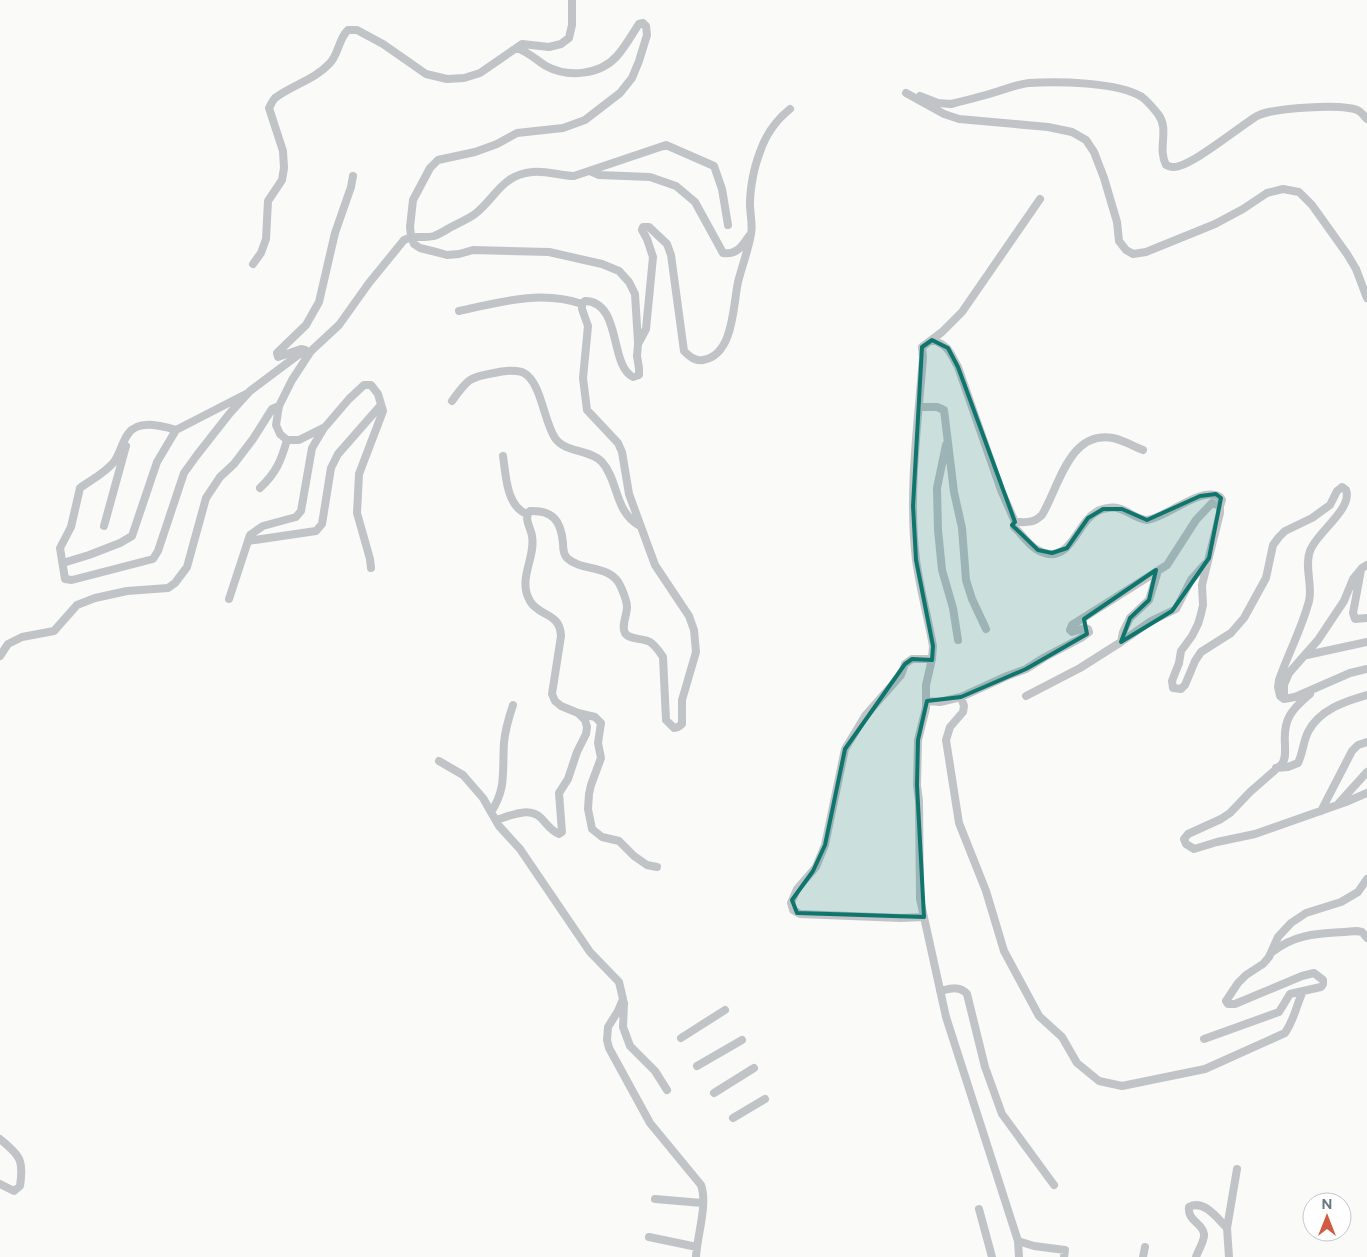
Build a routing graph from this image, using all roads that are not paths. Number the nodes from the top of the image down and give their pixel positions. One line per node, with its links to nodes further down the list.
1 (572, 0): 2 (street)
2 (516, 48): 10 (street); 11 (street)
3 (790, 109): 9 (street)
4 (1367, 119): 12 (street)
5 (590, 171): 8 (street); 9 (street); 10 (street)
6 (353, 176): 17 (street)
7 (1040, 199): 15 (street)
8 (728, 225)
9 (752, 232): 16 (street)
10 (411, 236): 16 (street); 17 (street)
11 (253, 264)
12 (1367, 298)
13 (582, 304): 14 (street); 16 (street); 35 (street)
14 (460, 311)
15 (932, 340): 22 (street); 33 (street)
16 (638, 344)
17 (311, 350): 18 (street); 21 (street)
18 (250, 392): 24 (street); 38 (street)
19 (452, 402): 35 (street)
20 (381, 405): 23 (street); 36 (street); 40 (street)
21 (279, 406): 27 (street); 49 (street)
22 (919, 407): 26 (street); 50 (street)
23 (325, 427): 27 (street); 36 (street)
24 (176, 430): 25 (street); 38 (street)
25 (129, 432): 34 (street); 38 (street)
26 (947, 439): 44 (street); 45 (street)
27 (287, 440): 30 (street)
28 (1142, 450): 33 (street)
29 (503, 456): 32 (street)
30 (260, 488)
31 (1220, 506): 33 (street); 37 (street); 41 (street)
32 (527, 514): 35 (street); 59 (street)
33 (1015, 522)
34 (104, 526)
35 (640, 526)
36 (248, 541): 42 (street)
37 (1209, 558): 46 (street); 56 (street)
38 (63, 563)
39 (1364, 566): 43 (street); 48 (street)
40 (371, 568)
41 (1158, 571): 46 (street); 55 (street)
42 (229, 599)
43 (1367, 618)
44 (986, 628)
45 (958, 640)
46 (1121, 642): 54 (street)
47 (1367, 642): 48 (street)
48 (1307, 655): 56 (street)
49 (0, 656)
50 (932, 659): 57 (street); 71 (street)
51 (1367, 669): 52 (street)
52 (1318, 687): 56 (street); 62 (street)
53 (1367, 695): 62 (street)
54 (1026, 696)
55 (961, 697): 57 (street); 75 (street)
56 (1284, 699)
57 (926, 701): 71 (street)
58 (513, 705): 67 (street)
59 (578, 713): 68 (street); 69 (street)
60 (1367, 742): 66 (street)
61 (439, 760): 67 (street)
62 (1276, 768): 66 (street)
63 (1367, 772): 65 (street)
64 (1367, 793): 65 (street)
65 (1339, 803): 66 (street)
66 (1321, 811)
67 (491, 812): 68 (street)
68 (496, 820): 76 (street)
69 (657, 867)
70 (1367, 878): 73 (street)
71 (924, 917): 74 (street)
72 (1367, 938): 73 (street)
73 (1272, 952): 75 (street)
74 (940, 991): 90 (street); 96 (street)
75 (1303, 991): 79 (street)
76 (623, 999): 83 (street); 92 (street)
77 (725, 1010): 78 (street)
78 (681, 1038)
79 (1204, 1039)
80 (742, 1040): 81 (street)
81 (697, 1066)
82 (754, 1068): 84 (street)
83 (667, 1090)
84 (714, 1093)
85 (765, 1099): 86 (street)
86 (733, 1118)
87 (0, 1139): 89 (street)
88 (1238, 1169): 94 (street)
89 (0, 1184)
90 (1054, 1185)
91 (655, 1199): 92 (street)
92 (702, 1203): 98 (street)
93 (979, 1209): 100 (street)
94 (1228, 1228): 104 (street); 105 (street)
95 (650, 1237): 98 (street)
96 (1018, 1241): 101 (street); 102 (street)
97 (1145, 1246): 103 (street)
98 (697, 1247): 99 (street)
99 (696, 1257)
100 (992, 1257)
101 (1018, 1257)
102 (1064, 1257)
103 (1143, 1257)
104 (1196, 1257)
105 (1229, 1257)

